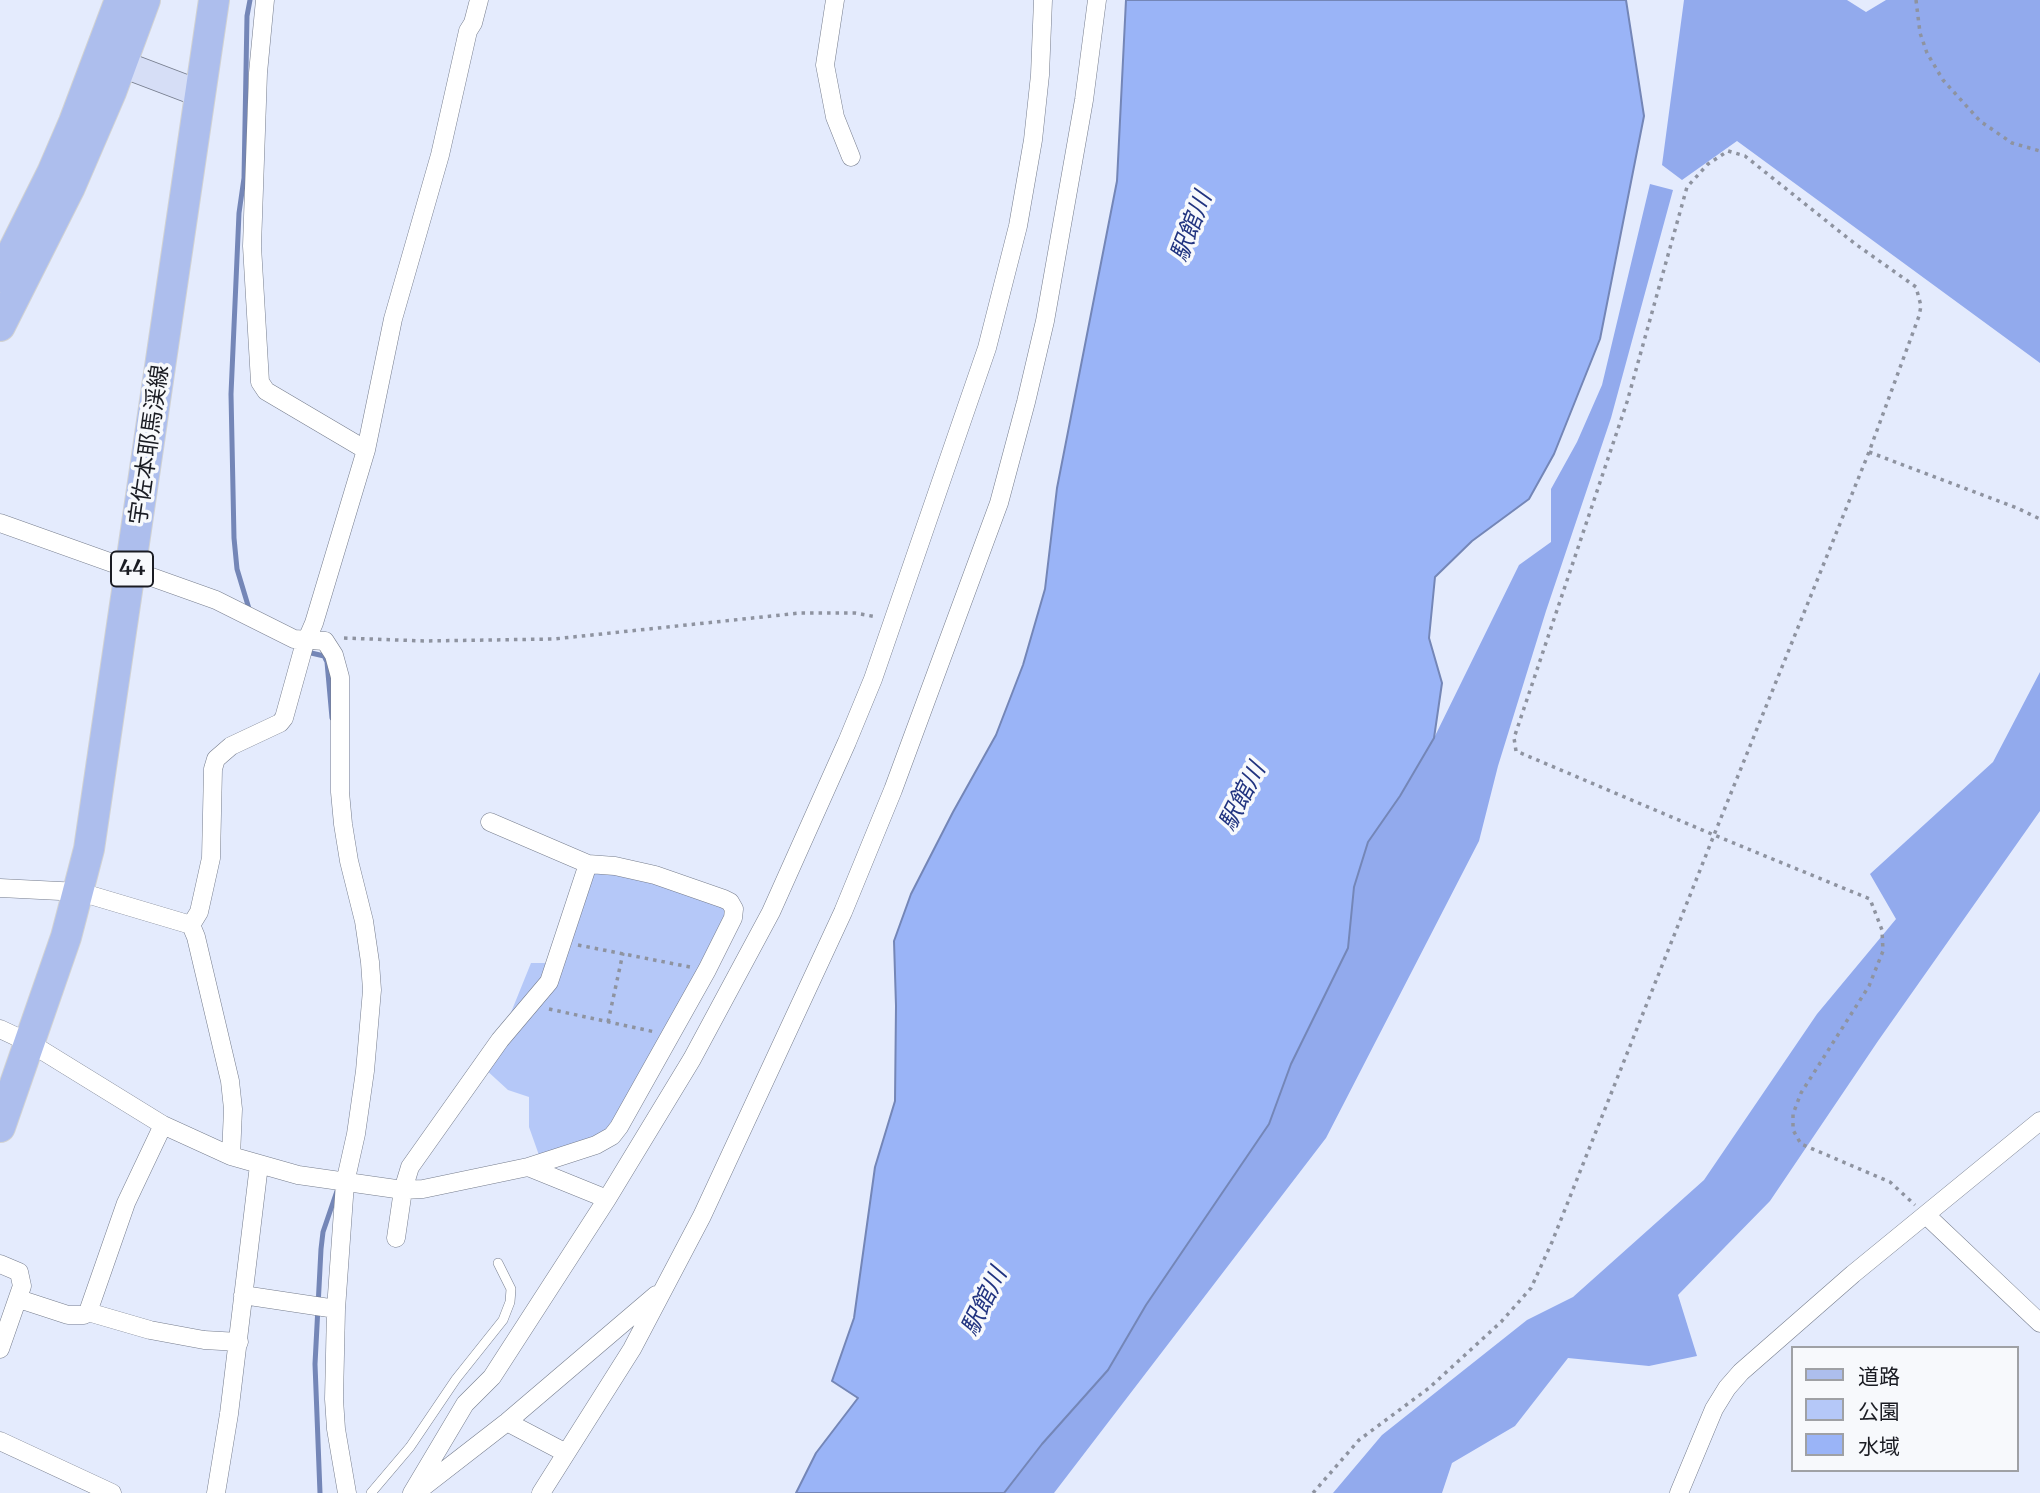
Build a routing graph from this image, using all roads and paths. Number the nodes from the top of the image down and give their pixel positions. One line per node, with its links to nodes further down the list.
1 (120, 0): 10 (main road)
2 (145, 0): 10 (main road)
3 (214, 0): 11 (main road, 宇佐本耶馬渓線 / 44)
4 (265, 0): 16 (street)
5 (479, 0): 16 (street)
6 (835, 0): 13 (street)
7 (1043, 0): 21 (street)
8 (1097, 0): 51 (street)
9 (1916, 0): 12 (path)
10 (111, 59): 11 (street); 14 (main road); 15 (main road)
11 (201, 94): 20 (main road, 宇佐本耶馬渓線 / 44)
12 (2040, 151)
13 (851, 157)
14 (0, 277)
15 (0, 326)
16 (366, 450): 22 (street)
17 (1869, 452): 18 (path); 25 (path); 25 (path)
18 (2040, 519)
19 (0, 523): 20 (street)
20 (132, 570): 22 (street); 28 (main road, 宇佐本耶馬渓線 / 44)
21 (892, 620): 23 (path); 46 (street)
22 (306, 640): 23 (street); 29 (street)
23 (325, 641): 44 (street)
24 (489, 822): 26 (street)
25 (1714, 835): 47 (path); 68 (path)
26 (588, 864): 30 (street); 32 (street)
27 (0, 888): 28 (street)
28 (80, 892): 29 (street); 37 (main road, 宇佐本耶馬渓線 / 44)
29 (191, 925): 41 (street)
30 (562, 943): 31 (path); 33 (street)
31 (623, 953): 32 (path); 34 (path)
32 (707, 970): 36 (street)
33 (530, 1004): 34 (path); 45 (street)
34 (608, 1022): 36 (path)
35 (0, 1029): 37 (street)
36 (671, 1035): 43 (street)
37 (30, 1043): 39 (street); 40 (main road, 宇佐本耶馬渓線 / 44)
38 (2040, 1121): 47 (street)
39 (163, 1125): 41 (street); 55 (street)
40 (0, 1127)
41 (230, 1156): 42 (street)
42 (259, 1165): 44 (street); 52 (street)
43 (528, 1167): 45 (street); 46 (street)
44 (345, 1183): 45 (street); 54 (street)
45 (403, 1190): 48 (street)
46 (607, 1199): 66 (street)
47 (1926, 1215): 56 (street); 69 (street)
48 (396, 1238)
49 (498, 1263): 65 (lane)
50 (0, 1265): 53 (street)
51 (664, 1287): 59 (street); 61 (street)
52 (243, 1295): 54 (street); 57 (street)
53 (19, 1299): 55 (street); 58 (street)
54 (336, 1309): 64 (street)
55 (88, 1312): 57 (street)
56 (2040, 1323)
57 (239, 1342): 63 (street)
58 (0, 1349)
59 (507, 1422): 61 (street); 66 (street)
60 (0, 1441): 62 (street)
61 (566, 1453): 67 (street)
62 (113, 1493)
63 (216, 1493)
64 (347, 1493)
65 (371, 1493)
66 (414, 1493)
67 (541, 1493)
68 (1313, 1493)
69 (1679, 1493)

